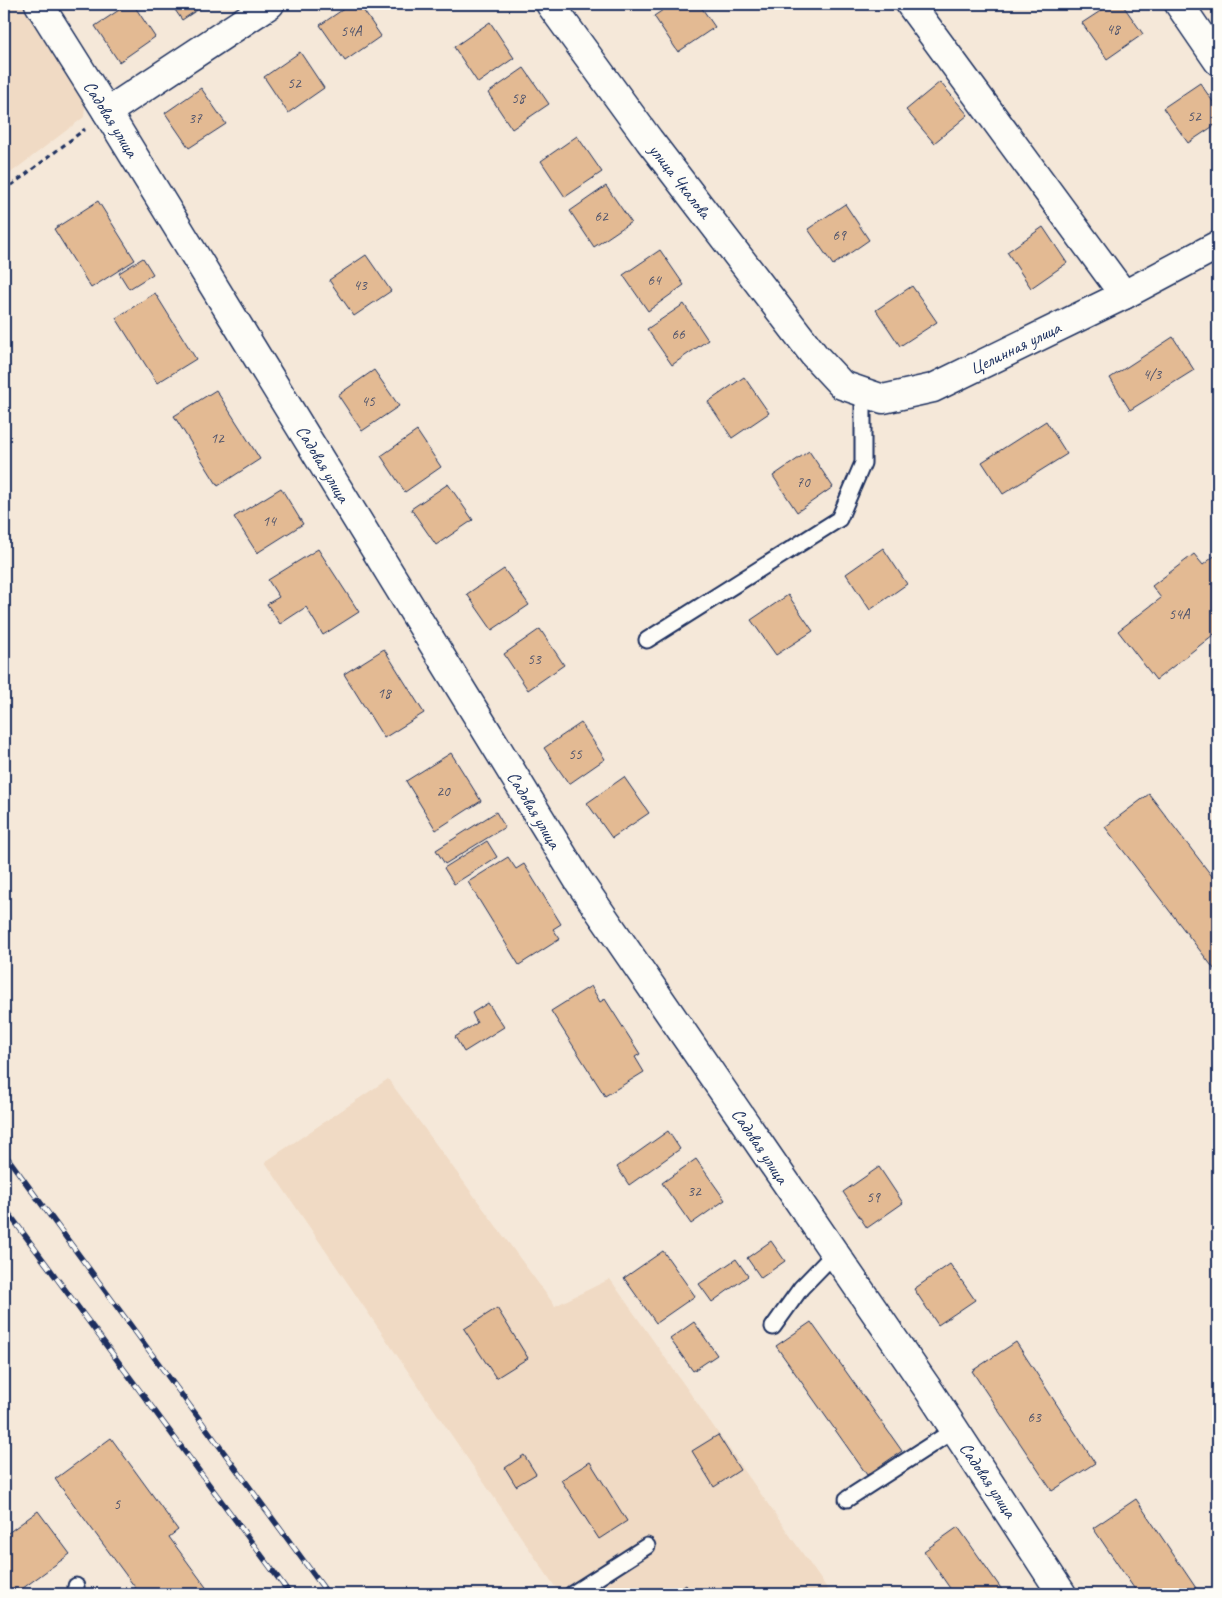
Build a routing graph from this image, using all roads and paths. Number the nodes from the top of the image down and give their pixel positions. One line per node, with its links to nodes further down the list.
1 (39, 4): 7 (street, Садовая улица)
2 (270, 4): 7 (street)
3 (550, 4): 11 (street, улица Чкалова)
4 (910, 4): 10 (street)
5 (1179, 4): 6 (street)
6 (1218, 61)
7 (107, 112): 8 (path); 14 (street, Садовая улица)
8 (4, 191)
9 (1218, 245): 10 (street, Целинная улица)
10 (1124, 295): 12 (street, Целинная улица)
11 (814, 355): 12 (street, Целинная улица)
12 (863, 392): 13 (lane)
13 (647, 640)
14 (834, 1254): 15 (lane); 16 (street, Садовая улица)
15 (773, 1327)
16 (954, 1430): 17 (lane); 20 (street, Садовая улица)
17 (847, 1499)
18 (647, 1546): 19 (lane)
19 (572, 1594)
20 (1062, 1594)

